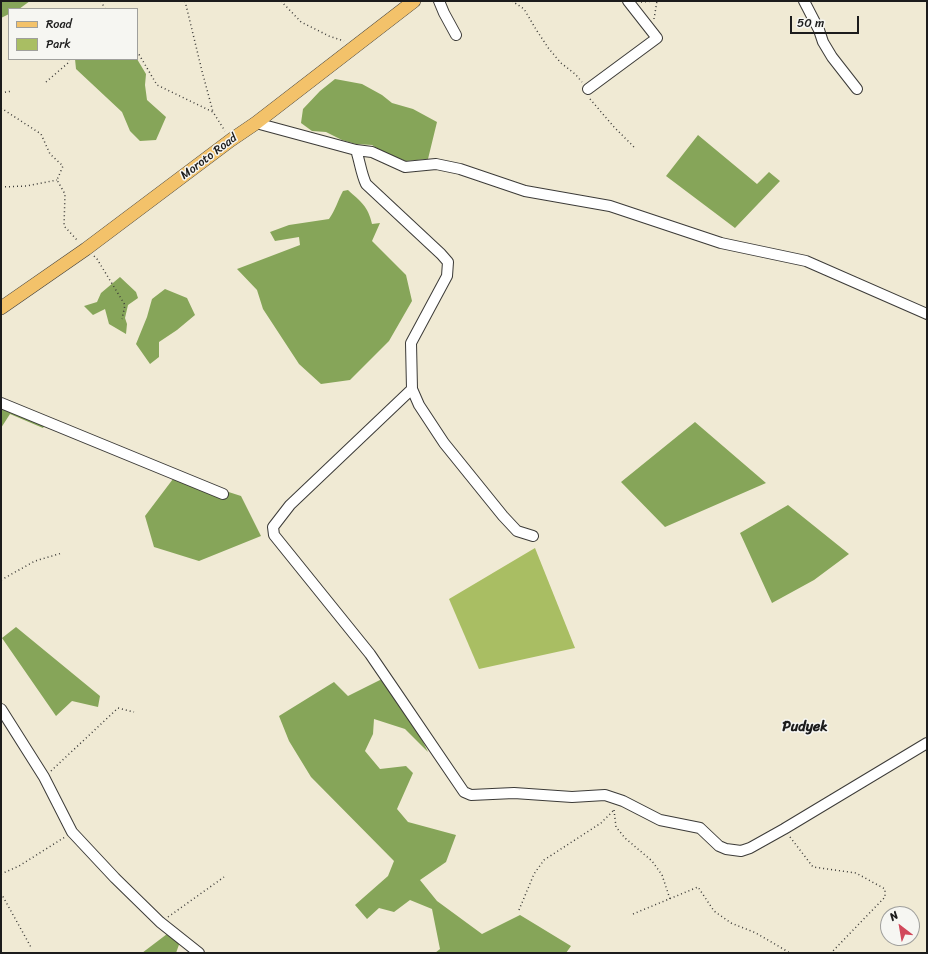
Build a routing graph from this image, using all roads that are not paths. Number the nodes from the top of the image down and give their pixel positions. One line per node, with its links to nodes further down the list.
1 (414, 1): 8 (main road, Moroto Road)
2 (440, 1): 5 (street)
3 (804, 1): 7 (street)
4 (629, 2): 6 (street)
5 (456, 35)
6 (588, 89)
7 (857, 89)
8 (256, 123): 9 (street); 10 (main road, Moroto Road)
9 (356, 150): 11 (street); 12 (street)
10 (1, 308)
11 (927, 314)
12 (412, 389): 15 (street); 17 (street)
13 (1, 403): 14 (street)
14 (224, 494)
15 (533, 536)
16 (1, 708): 18 (street)
17 (927, 743)
18 (199, 953)

